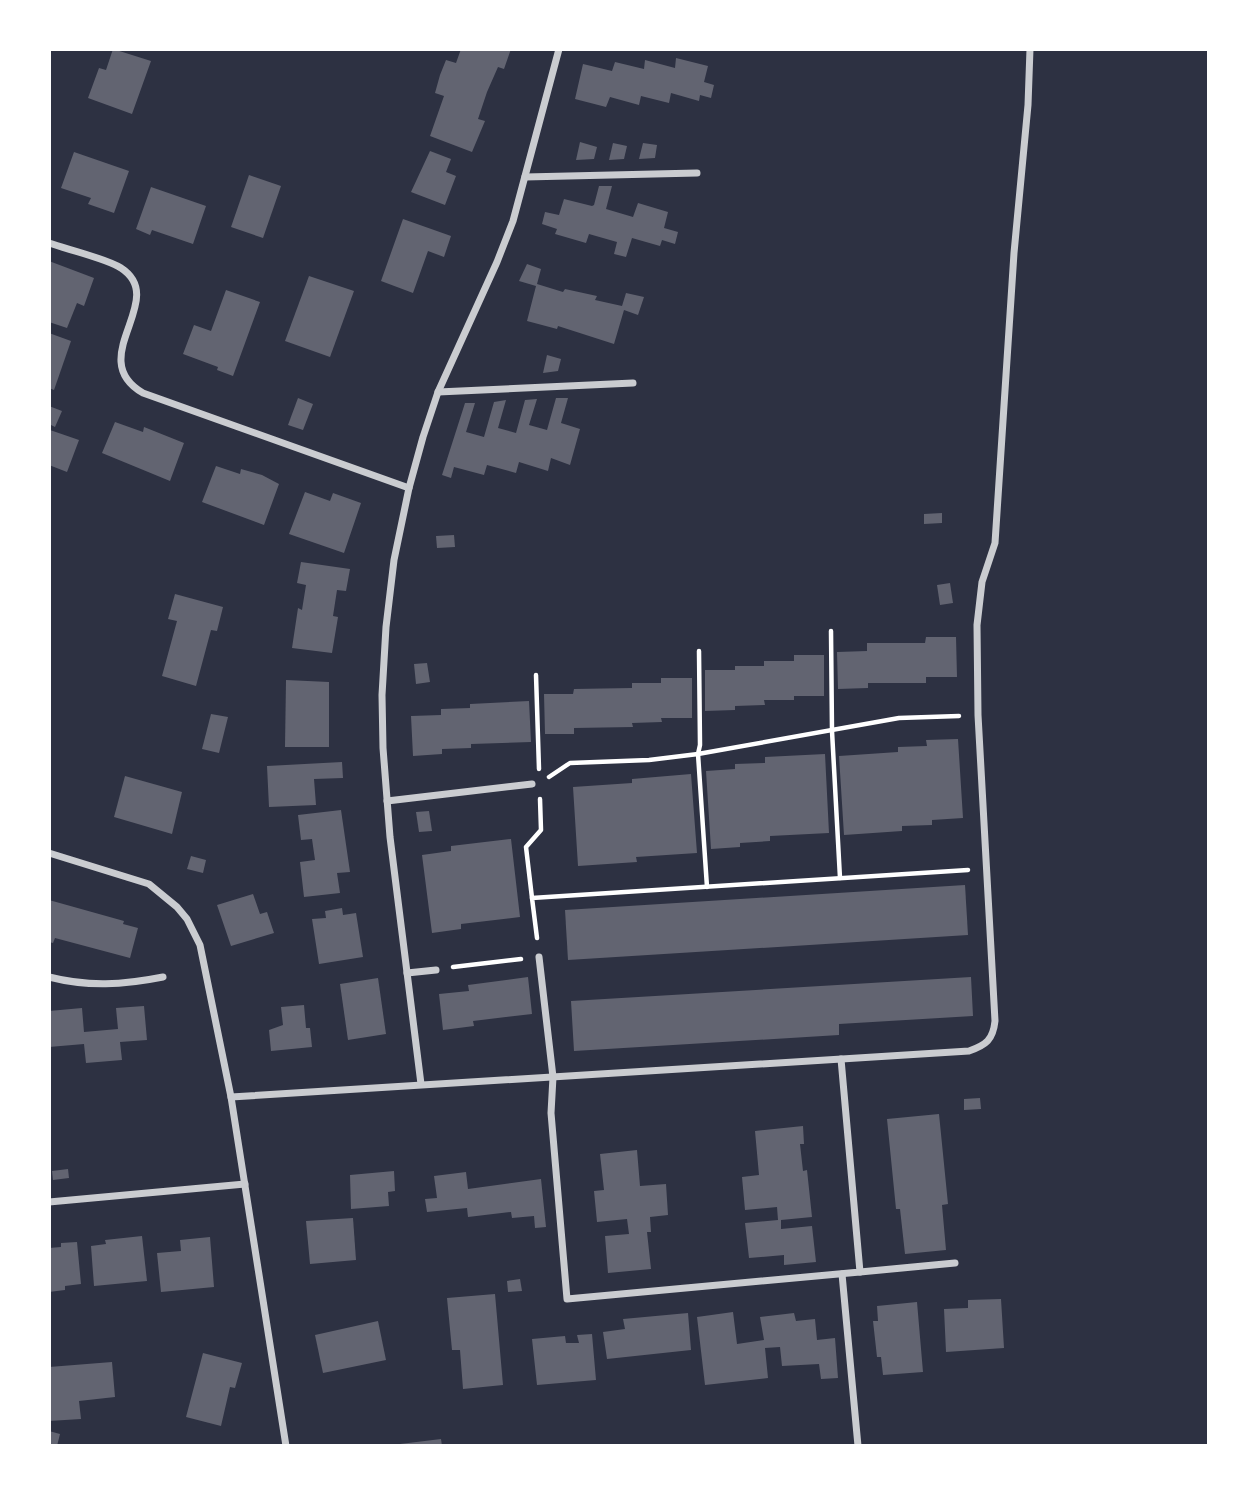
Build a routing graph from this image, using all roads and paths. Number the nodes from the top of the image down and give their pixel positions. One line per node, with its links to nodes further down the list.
1 (559, 49): 4 (street)
2 (1030, 49): 12 (street)
3 (697, 173): 4 (street)
4 (525, 177): 7 (street)
5 (49, 243): 8 (street)
6 (633, 383): 7 (street)
7 (438, 392): 8 (street)
8 (409, 488): 16 (street)
9 (831, 631): 13 (path)
10 (699, 651): 14 (path)
11 (536, 675): 15 (path)
12 (978, 715): 13 (path); 18 (street)
13 (832, 731): 14 (path); 19 (path)
14 (698, 754): 15 (path); 20 (path)
15 (536, 784): 16 (street); 21 (path)
16 (387, 801): 24 (street)
17 (49, 853): 30 (street)
18 (986, 869): 19 (path); 27 (street)
19 (840, 878): 20 (path)
20 (707, 887): 21 (path)
21 (532, 898): 22 (path)
22 (539, 957): 23 (path); 28 (street)
23 (436, 970): 24 (street)
24 (407, 974): 29 (street)
25 (163, 976): 26 (street)
26 (49, 977)
27 (841, 1059): 28 (street); 34 (street)
28 (553, 1077): 29 (street); 35 (street)
29 (421, 1084): 30 (street)
30 (231, 1097): 31 (street)
31 (245, 1184): 32 (street); 36 (street)
32 (49, 1202)
33 (955, 1263): 34 (street)
34 (860, 1272): 35 (street)
35 (842, 1273): 37 (street)
36 (286, 1446)
37 (858, 1446)

